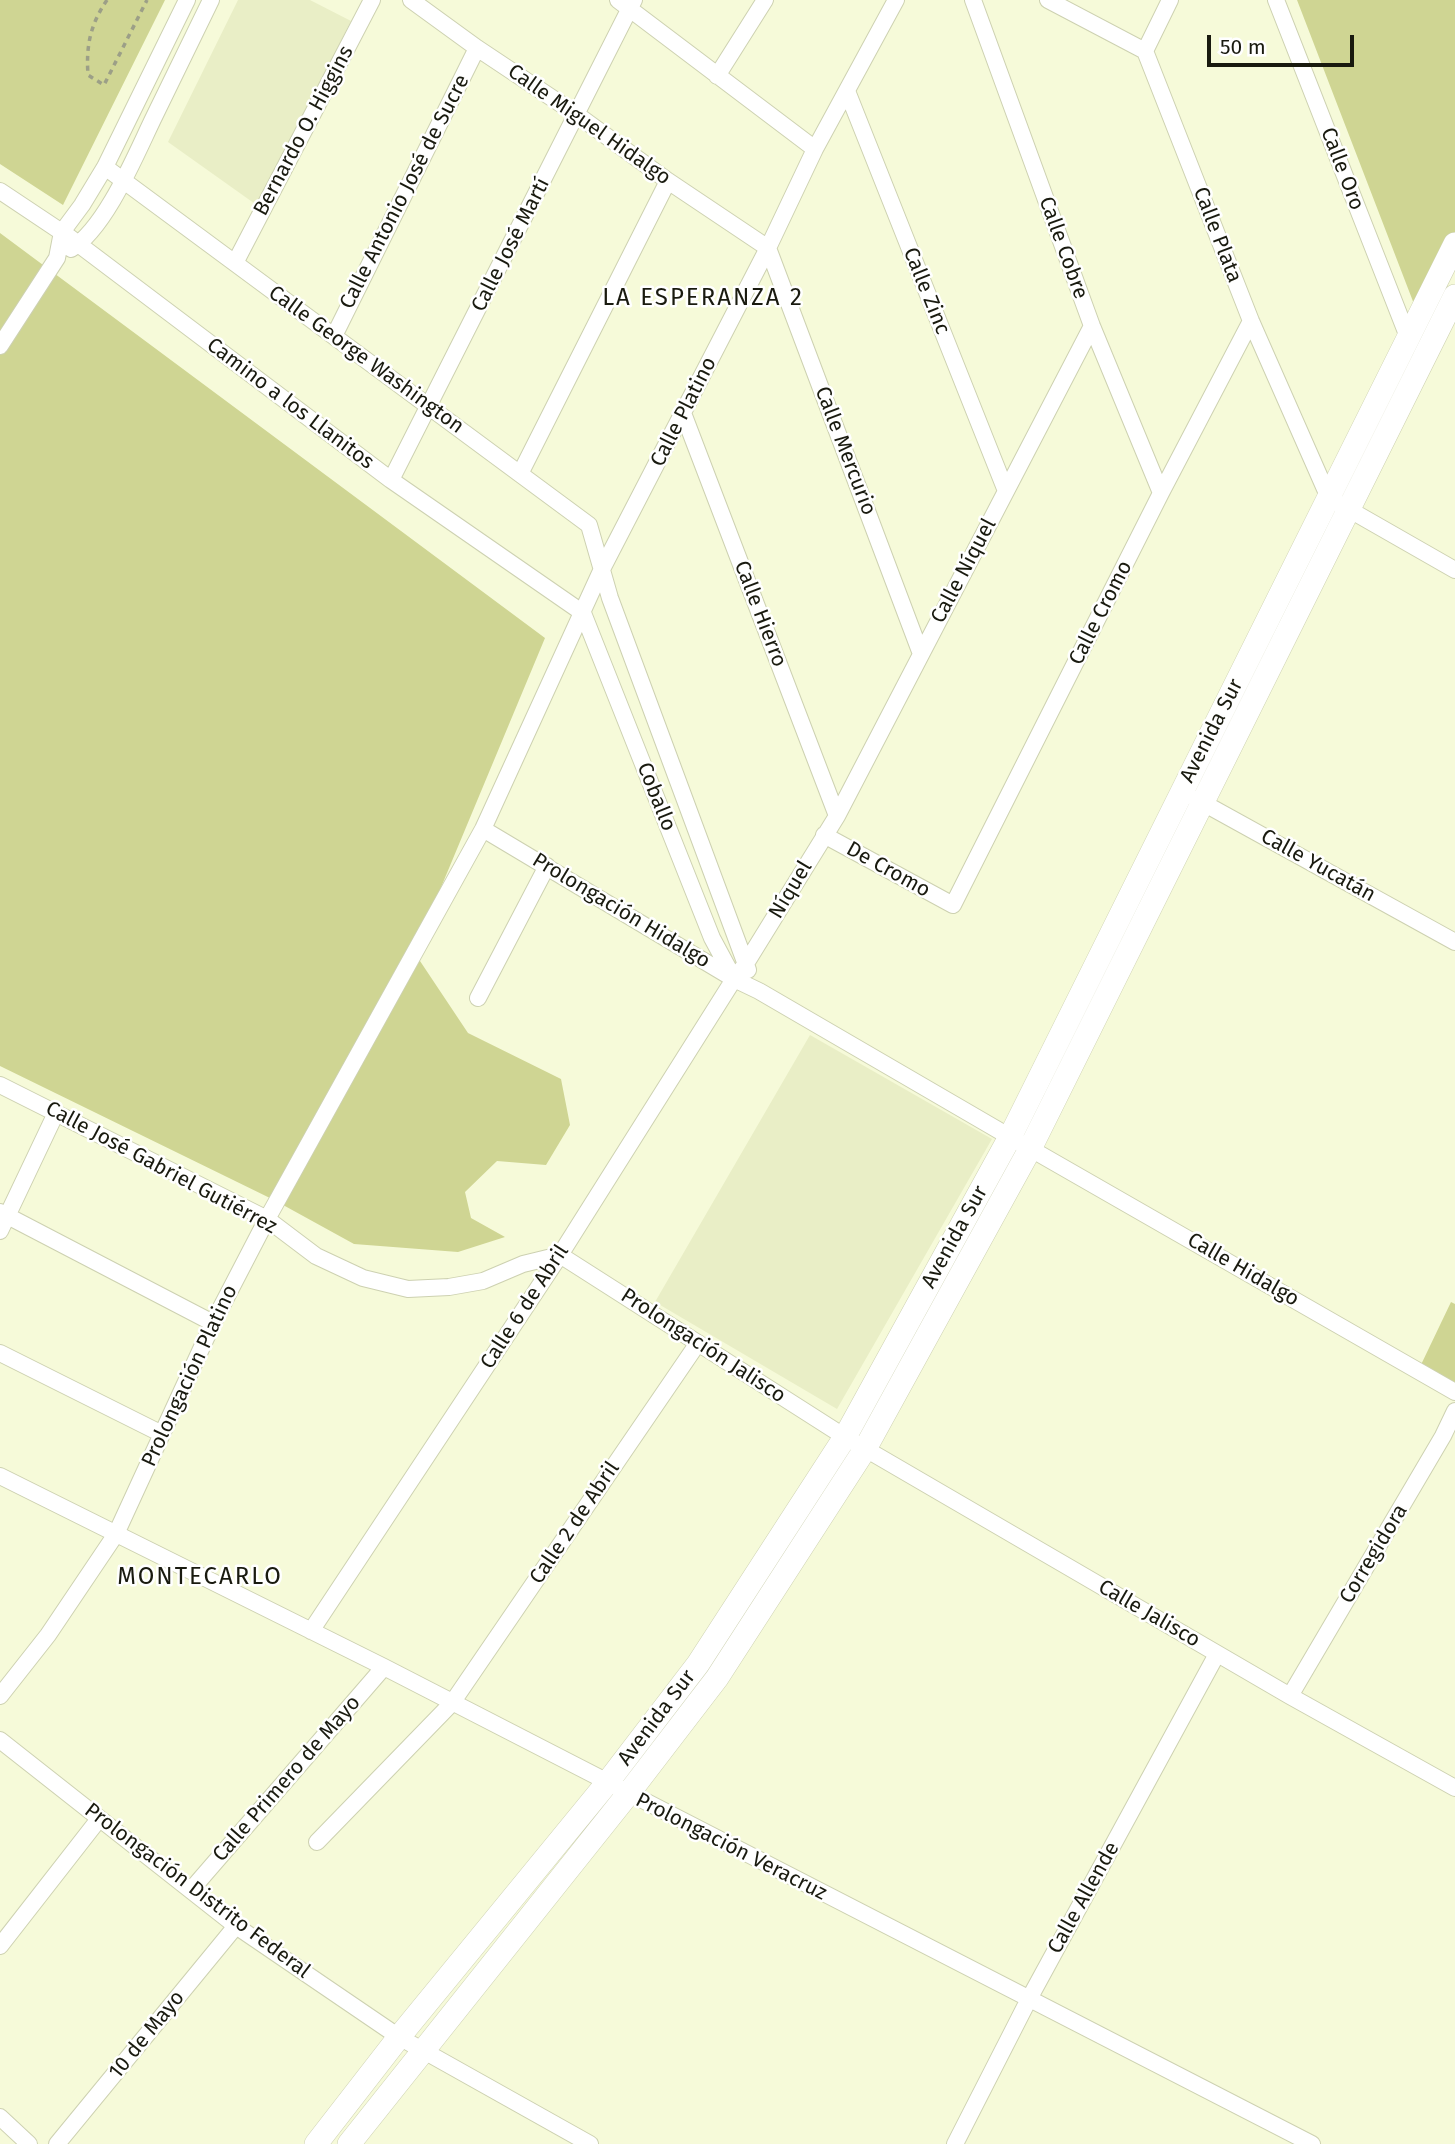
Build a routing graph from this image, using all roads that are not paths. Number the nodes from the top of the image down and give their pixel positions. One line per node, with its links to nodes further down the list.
1 (187, 0): 18 (street)
2 (212, 0): 19 (street)
3 (372, 0): 27 (street, Bernardo O. Higgins)
4 (411, 0): 12 (street, Calle Miguel Hidalgo)
5 (765, 0): 14 (street)
6 (896, 0): 15 (street, Calle Platino)
7 (974, 0): 30 (street, Calle Cobre)
8 (1048, 0): 13 (street)
9 (1170, 0): 13 (street)
10 (1276, 0): 32 (street, Calle Oro)
11 (627, 3): 14 (street); 16 (street, Calle José Martí)
12 (477, 48): 16 (street, Calle Miguel Hidalgo); 31 (street, Calle Antonio José de Sucre)
13 (1145, 51): 29 (street, Calle Plata)
14 (717, 76): 17 (street)
15 (847, 91): 17 (street, Calle Platino); 38 (street, Calle Zinc)
16 (576, 114): 20 (street, Calle Miguel Hidalgo); 34 (street, Calle José Martí)
17 (815, 149): 25 (street, Calle Platino)
18 (105, 167): 19 (street, Calle George Washington); 22 (street)
19 (123, 180): 23 (street); 27 (street, Calle George Washington)
20 (668, 181): 25 (street, Calle Miguel Hidalgo); 36 (street)
21 (0, 191): 22 (street, Camino a los Llanitos)
22 (62, 232): 23 (street, Camino a los Llanitos); 26 (street)
23 (79, 244): 26 (street); 37 (street, Camino a los Llanitos)
24 (1455, 244): 32 (main road, Avenida Sur)
25 (768, 248): 35 (street, Calle Platino); 44 (street, Calle Mercurio)
26 (57, 257): 33 (street)
27 (235, 263): 31 (street, Calle George Washington)
28 (1455, 296): 40 (main road, Avenida Sur)
29 (1251, 321): 39 (street, Calle Cromo); 40 (street, Calle Plata)
30 (1092, 326): 38 (street, Calle Níquel); 39 (street, Calle Cobre)
31 (334, 335): 34 (street, Calle George Washington)
32 (1408, 337): 40 (main road, Avenida Sur)
33 (0, 346)
34 (430, 407): 36 (street, Calle George Washington); 37 (street, Calle José Martí)
35 (683, 413): 42 (street, Calle Platino); 46 (street, Calle Hierro)
36 (520, 474): 42 (street, Calle George Washington)
37 (391, 480): 43 (street, Camino a los Llanitos)
38 (1006, 491): 44 (street, Calle Níquel)
39 (1161, 493): 50 (street, Calle Cromo)
40 (1339, 503): 41 (street); 45 (main road, Avenida Sur)
41 (1455, 570)
42 (601, 571): 43 (street, Calle Platino); 54 (street, Coballo)
43 (583, 613): 47 (street, Calle Platino); 51 (street, Coballo)
44 (921, 654): 46 (street, Calle Níquel)
45 (1191, 797): 52 (street, Calle Yucatán); 60 (main road, Avenida Sur)
46 (836, 816): 48 (street, Níquel)
47 (483, 830): 49 (street, Prolongación Hidalgo); 62 (street, Prolongación Platino)
48 (824, 835): 50 (street, De Cromo); 54 (street, Níquel)
49 (547, 866): 53 (street, Prolongación Hidalgo); 57 (street)
50 (953, 905)
51 (712, 938): 53 (street); 55 (street, Coballo)
52 (1455, 942)
53 (689, 951): 55 (street, Prolongación Hidalgo)
54 (745, 965): 55 (street, Níquel); 56 (street, Prolongación Hidalgo)
55 (734, 979): 56 (street, Prolongación Hidalgo); 64 (street, Calle 6 de Abril)
56 (760, 991): 60 (street, Prolongación Hidalgo)
57 (478, 998)
58 (0, 1085): 59 (street, Calle José Gabriel Gutiérrez)
59 (56, 1113): 61 (street); 62 (street, Calle José Gabriel Gutiérrez)
60 (1020, 1143): 68 (street, Calle Hidalgo); 71 (main road, Avenida Sur); 72 (main road, Avenida Sur)
61 (4, 1214): 63 (street); 65 (street)
62 (267, 1219): 64 (street, Calle José Gabriel Gutiérrez); 65 (street, Prolongación Platino)
63 (0, 1231)
64 (560, 1255): 66 (street, Prolongación Jalisco); 75 (street, Calle 6 de Abril)
65 (213, 1323): 70 (street, Prolongación Platino)
66 (698, 1343): 71 (street, Prolongación Jalisco); 80 (street, Calle 2 de Abril)
67 (0, 1353): 70 (street)
68 (1455, 1392)
69 (1455, 1411): 79 (street, Corregidora)
70 (162, 1434): 74 (street, Prolongación Platino)
71 (845, 1437): 72 (street, Calle Jalisco); 82 (main road, Avenida Sur)
72 (865, 1449): 76 (street, Calle Jalisco); 84 (main road, Avenida Sur)
73 (0, 1476): 74 (street, Prolongación Veracruz)
74 (116, 1534): 75 (street, Prolongación Veracruz); 78 (street, Prolongación Platino)
75 (311, 1631): 77 (street, Prolongación Veracruz)
76 (1217, 1654): 79 (street, Calle Jalisco); 90 (street, Calle Allende)
77 (384, 1667): 80 (street, Prolongación Veracruz); 87 (street, Calle Primero de Mayo)
78 (0, 1696)
79 (1290, 1696): 83 (street, Calle Jalisco)
80 (452, 1703): 82 (street, Prolongación Veracruz); 86 (street, Calle 2 de Abril)
81 (0, 1740): 85 (street, Prolongación Distrito Federal)
82 (607, 1783): 84 (street, Prolongación Veracruz); 91 (main road, Avenida Sur)
83 (1455, 1788)
84 (628, 1794): 90 (street, Prolongación Veracruz); 92 (main road, Avenida Sur)
85 (99, 1819): 87 (street, Prolongación Distrito Federal); 89 (street)
86 (317, 1842)
87 (191, 1891): 88 (street, Prolongación Distrito Federal)
88 (236, 1926): 91 (street, Prolongación Distrito Federal); 95 (street, 10 de Mayo)
89 (0, 1946)
90 (1029, 1999): 99 (street, Calle Allende); 100 (street, Prolongación Veracruz)
91 (399, 2037): 92 (street, Prolongación Distrito Federal); 96 (main road, Avenida Sur)
92 (424, 2051): 97 (main road, Avenida Sur); 98 (street, Prolongación Distrito Federal)
93 (0, 2117): 94 (street)
94 (29, 2144)
95 (57, 2144)
96 (316, 2144)
97 (349, 2144)
98 (590, 2144)
99 (955, 2144)
100 (1312, 2144)

